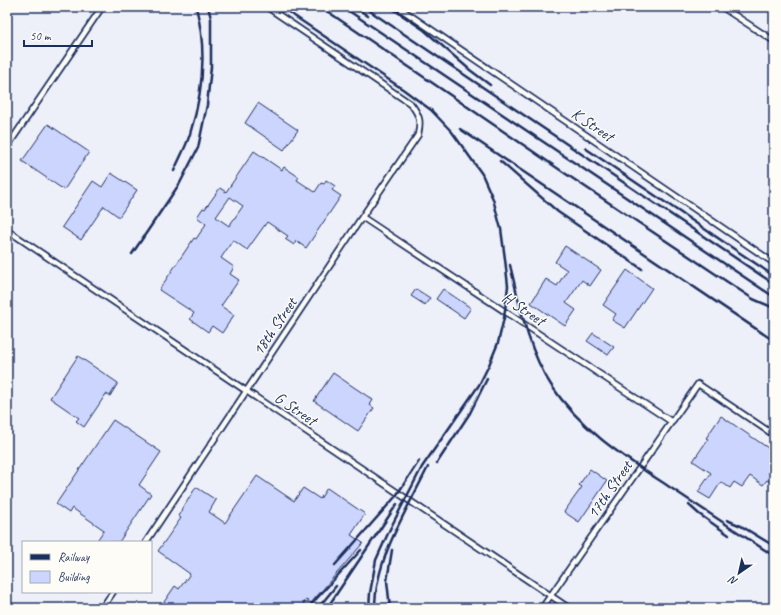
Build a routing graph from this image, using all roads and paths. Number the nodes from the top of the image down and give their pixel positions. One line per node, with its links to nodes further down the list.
1 (102, 7): 6 (lane)
2 (267, 7): 7 (lane, 18th Street)
3 (398, 7): 9 (lane, K Street)
4 (722, 7): 5 (lane)
5 (774, 41)
6 (7, 147)
7 (362, 217): 10 (lane, 18th Street); 11 (lane, H Street)
8 (7, 230): 10 (lane, G Street)
9 (774, 263)
10 (246, 390): 13 (lane, 18th Street); 15 (lane, G Street)
11 (672, 422): 12 (lane, 17th Street); 15 (lane, 17th Street)
12 (774, 435)
13 (147, 541)
14 (112, 593): 16 (lane)
15 (550, 595): 17 (lane, 17th Street); 18 (lane, G Street)
16 (102, 608)
17 (542, 608)
18 (569, 608)

